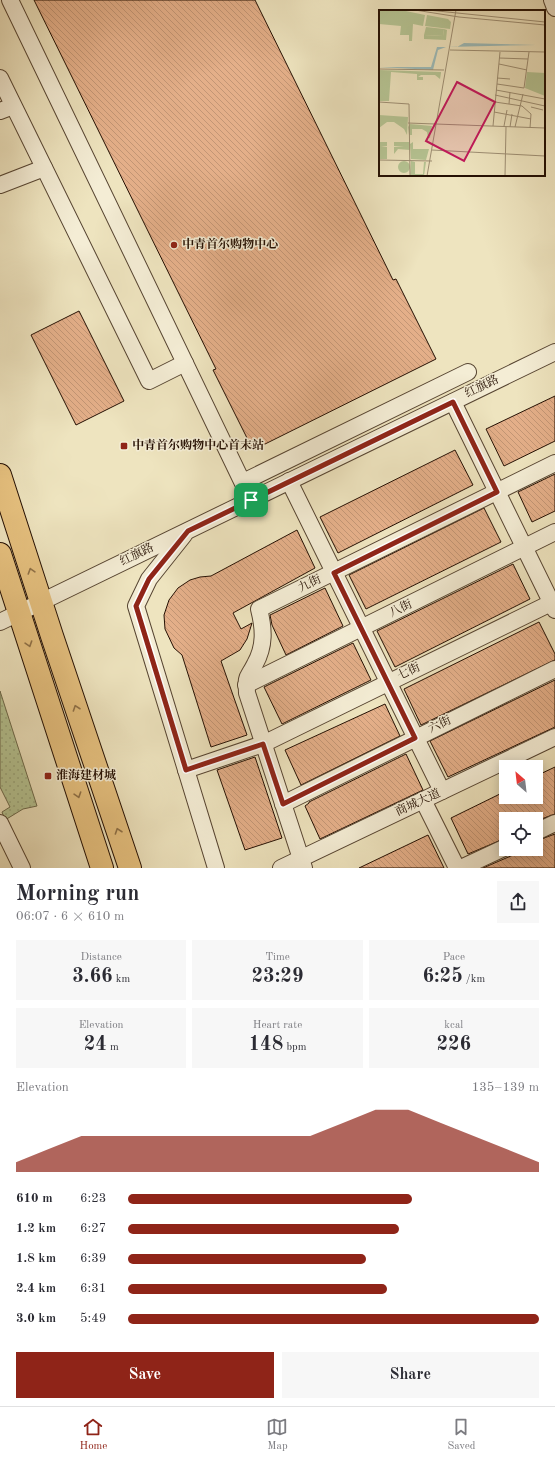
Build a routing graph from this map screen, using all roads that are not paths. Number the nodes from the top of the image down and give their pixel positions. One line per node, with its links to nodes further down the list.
1 (10, 0): 7 (street)
2 (0, 78): 3 (street)
3 (7, 108): 4 (street)
4 (44, 168): 5 (street); 7 (street)
5 (0, 185)
6 (555, 352): 9 (street, 红旗路)
7 (185, 363): 12 (street)
8 (468, 372): 12 (street)
9 (453, 402): 13 (street, 红旗路); 14 (street)
10 (555, 463): 14 (street, 九街)
11 (0, 475): 21 (highway, one-way to 11)
12 (243, 482): 15 (street)
13 (289, 482): 15 (street, 红旗路); 20 (street)
14 (497, 492): 18 (street); 20 (street, 九街)
15 (251, 500): 16 (street, 红旗路)
16 (188, 531): 21 (street, 红旗路); 31 (street)
17 (555, 532): 18 (street, 八街)
18 (524, 548): 22 (street); 24 (street, 八街)
19 (0, 554): 23 (highway)
20 (334, 573): 24 (street); 27 (street, 九街)
21 (40, 602): 23 (street, 红旗路); 42 (highway, one-way to 21)
22 (554, 604): 26 (street, 七街)
23 (9, 618): 41 (highway, one-way to 41)
24 (361, 628): 26 (street); 27 (street, 八街)
25 (555, 669): 29 (street, 六街)
26 (388, 683): 29 (street); 30 (street, 七街)
27 (246, 685): 30 (street)
28 (555, 737): 32 (street, 商城大道)
29 (415, 738): 32 (street); 34 (street, 六街)
30 (263, 744): 31 (street, 七街); 34 (street)
31 (186, 770): 43 (street)
32 (442, 791): 33 (street, 商城大道)
33 (423, 800): 39 (street, 商城大道); 45 (street)
34 (283, 804): 39 (street)
35 (0, 823): 40 (street)
36 (555, 823): 37 (street)
37 (543, 829)
38 (499, 850): 46 (street)
39 (302, 863): 44 (street, 商城大道)
40 (22, 868)
41 (102, 868)
42 (130, 868)
43 (216, 868)
44 (280, 868)
45 (458, 868)
46 (462, 868)

